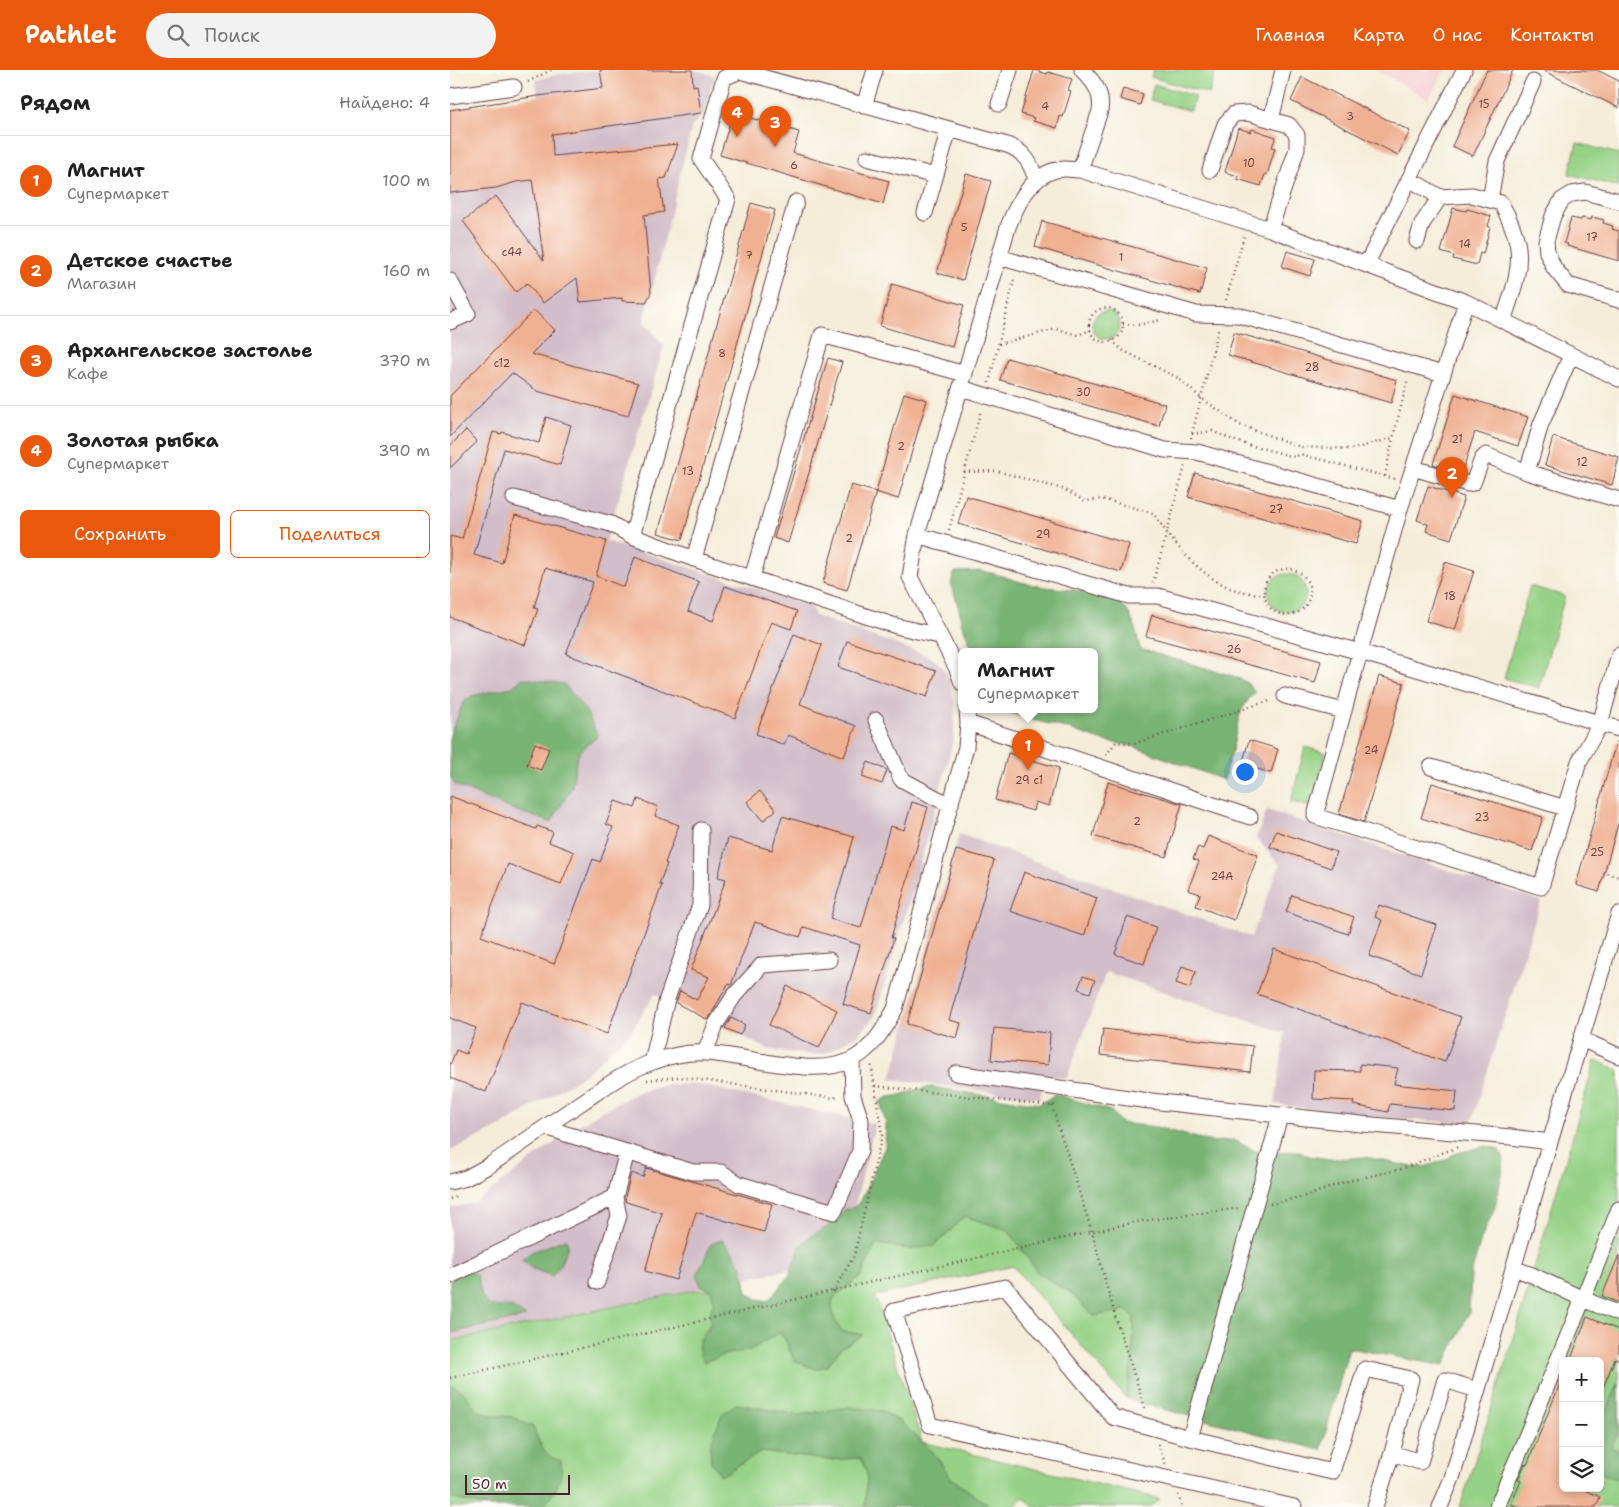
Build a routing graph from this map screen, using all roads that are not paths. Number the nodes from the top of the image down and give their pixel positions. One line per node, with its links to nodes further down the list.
1 (875, 70): 11 (street)
2 (1010, 70): 10 (street)
3 (1082, 70): 15 (street)
4 (1283, 70): 12 (street)
5 (1464, 70): 18 (street)
6 (780, 76): 11 (street); 44 (street)
7 (1534, 82): 21 (street)
8 (514, 87): 9 (street)
9 (450, 96)
10 (999, 104)
11 (864, 106): 13 (street)
12 (1271, 120): 16 (street); 25 (street)
13 (949, 129): 17 (street); 19 (street)
14 (867, 158): 17 (street)
15 (1080, 170): 19 (street); 25 (street)
16 (1210, 170)
17 (935, 176): 24 (street)
18 (1409, 179): 20 (street); 28 (street)
19 (1036, 180): 27 (street)
20 (1440, 197): 21 (street); 26 (street)
21 (1490, 200): 32 (street)
22 (1619, 201): 30 (street)
23 (796, 202): 45 (street)
24 (925, 213)
25 (1270, 229): 28 (street)
26 (1417, 241)
27 (999, 257): 35 (street); 37 (street)
28 (1366, 264): 31 (street)
29 (450, 281): 33 (street)
30 (1619, 300)
31 (1466, 302): 32 (street); 35 (street)
32 (1504, 321): 34 (street)
33 (450, 322)
34 (1571, 355): 36 (street); 39 (street)
35 (1443, 374): 38 (street)
36 (1619, 379)
37 (963, 381): 42 (street); 43 (street); 46 (street)
38 (1413, 468): 39 (street); 42 (street)
39 (1527, 472): 41 (street)
40 (514, 498): 44 (street)
41 (1619, 500)
42 (1400, 509): 48 (street)
43 (917, 535): 47 (street); 48 (street)
44 (632, 536): 45 (street)
45 (694, 559): 46 (street)
46 (752, 578): 47 (street)
47 (939, 636): 50 (street)
48 (1360, 652): 52 (street); 55 (street)
49 (1619, 654): 55 (street)
50 (958, 672)
51 (1284, 696): 52 (street)
52 (1344, 711): 59 (street)
53 (968, 716): 58 (street); 60 (street)
54 (876, 720): 58 (street)
55 (1600, 724): 56 (street); 59 (street)
56 (1619, 729)
57 (1431, 767): 59 (street)
58 (951, 804): 68 (street)
59 (1565, 808)
60 (1250, 817)
61 (701, 830): 67 (street)
62 (1619, 914): 64 (street)
63 (829, 960): 65 (street)
64 (1581, 1039): 66 (street); 72 (street)
65 (705, 1053): 67 (street); 68 (street)
66 (1619, 1056)
67 (652, 1062): 71 (street)
68 (852, 1068): 73 (street)
69 (956, 1073): 70 (street)
70 (1280, 1116): 72 (street); 83 (street)
71 (546, 1127): 73 (street); 74 (street)
72 (1550, 1142): 77 (street)
73 (627, 1152): 75 (street)
74 (450, 1182)
75 (615, 1197): 78 (street); 79 (street)
76 (1619, 1209): 80 (street)
77 (1513, 1268): 80 (street); 82 (street)
78 (450, 1276)
79 (597, 1282)
80 (1583, 1299): 81 (street); 88 (street)
81 (1619, 1314)
82 (1478, 1390): 84 (street); 87 (street)
83 (1190, 1438): 84 (street); 85 (street)
84 (1392, 1453): 86 (street)
85 (1294, 1507)
86 (1375, 1507)
87 (1440, 1507)
88 (1497, 1507)

